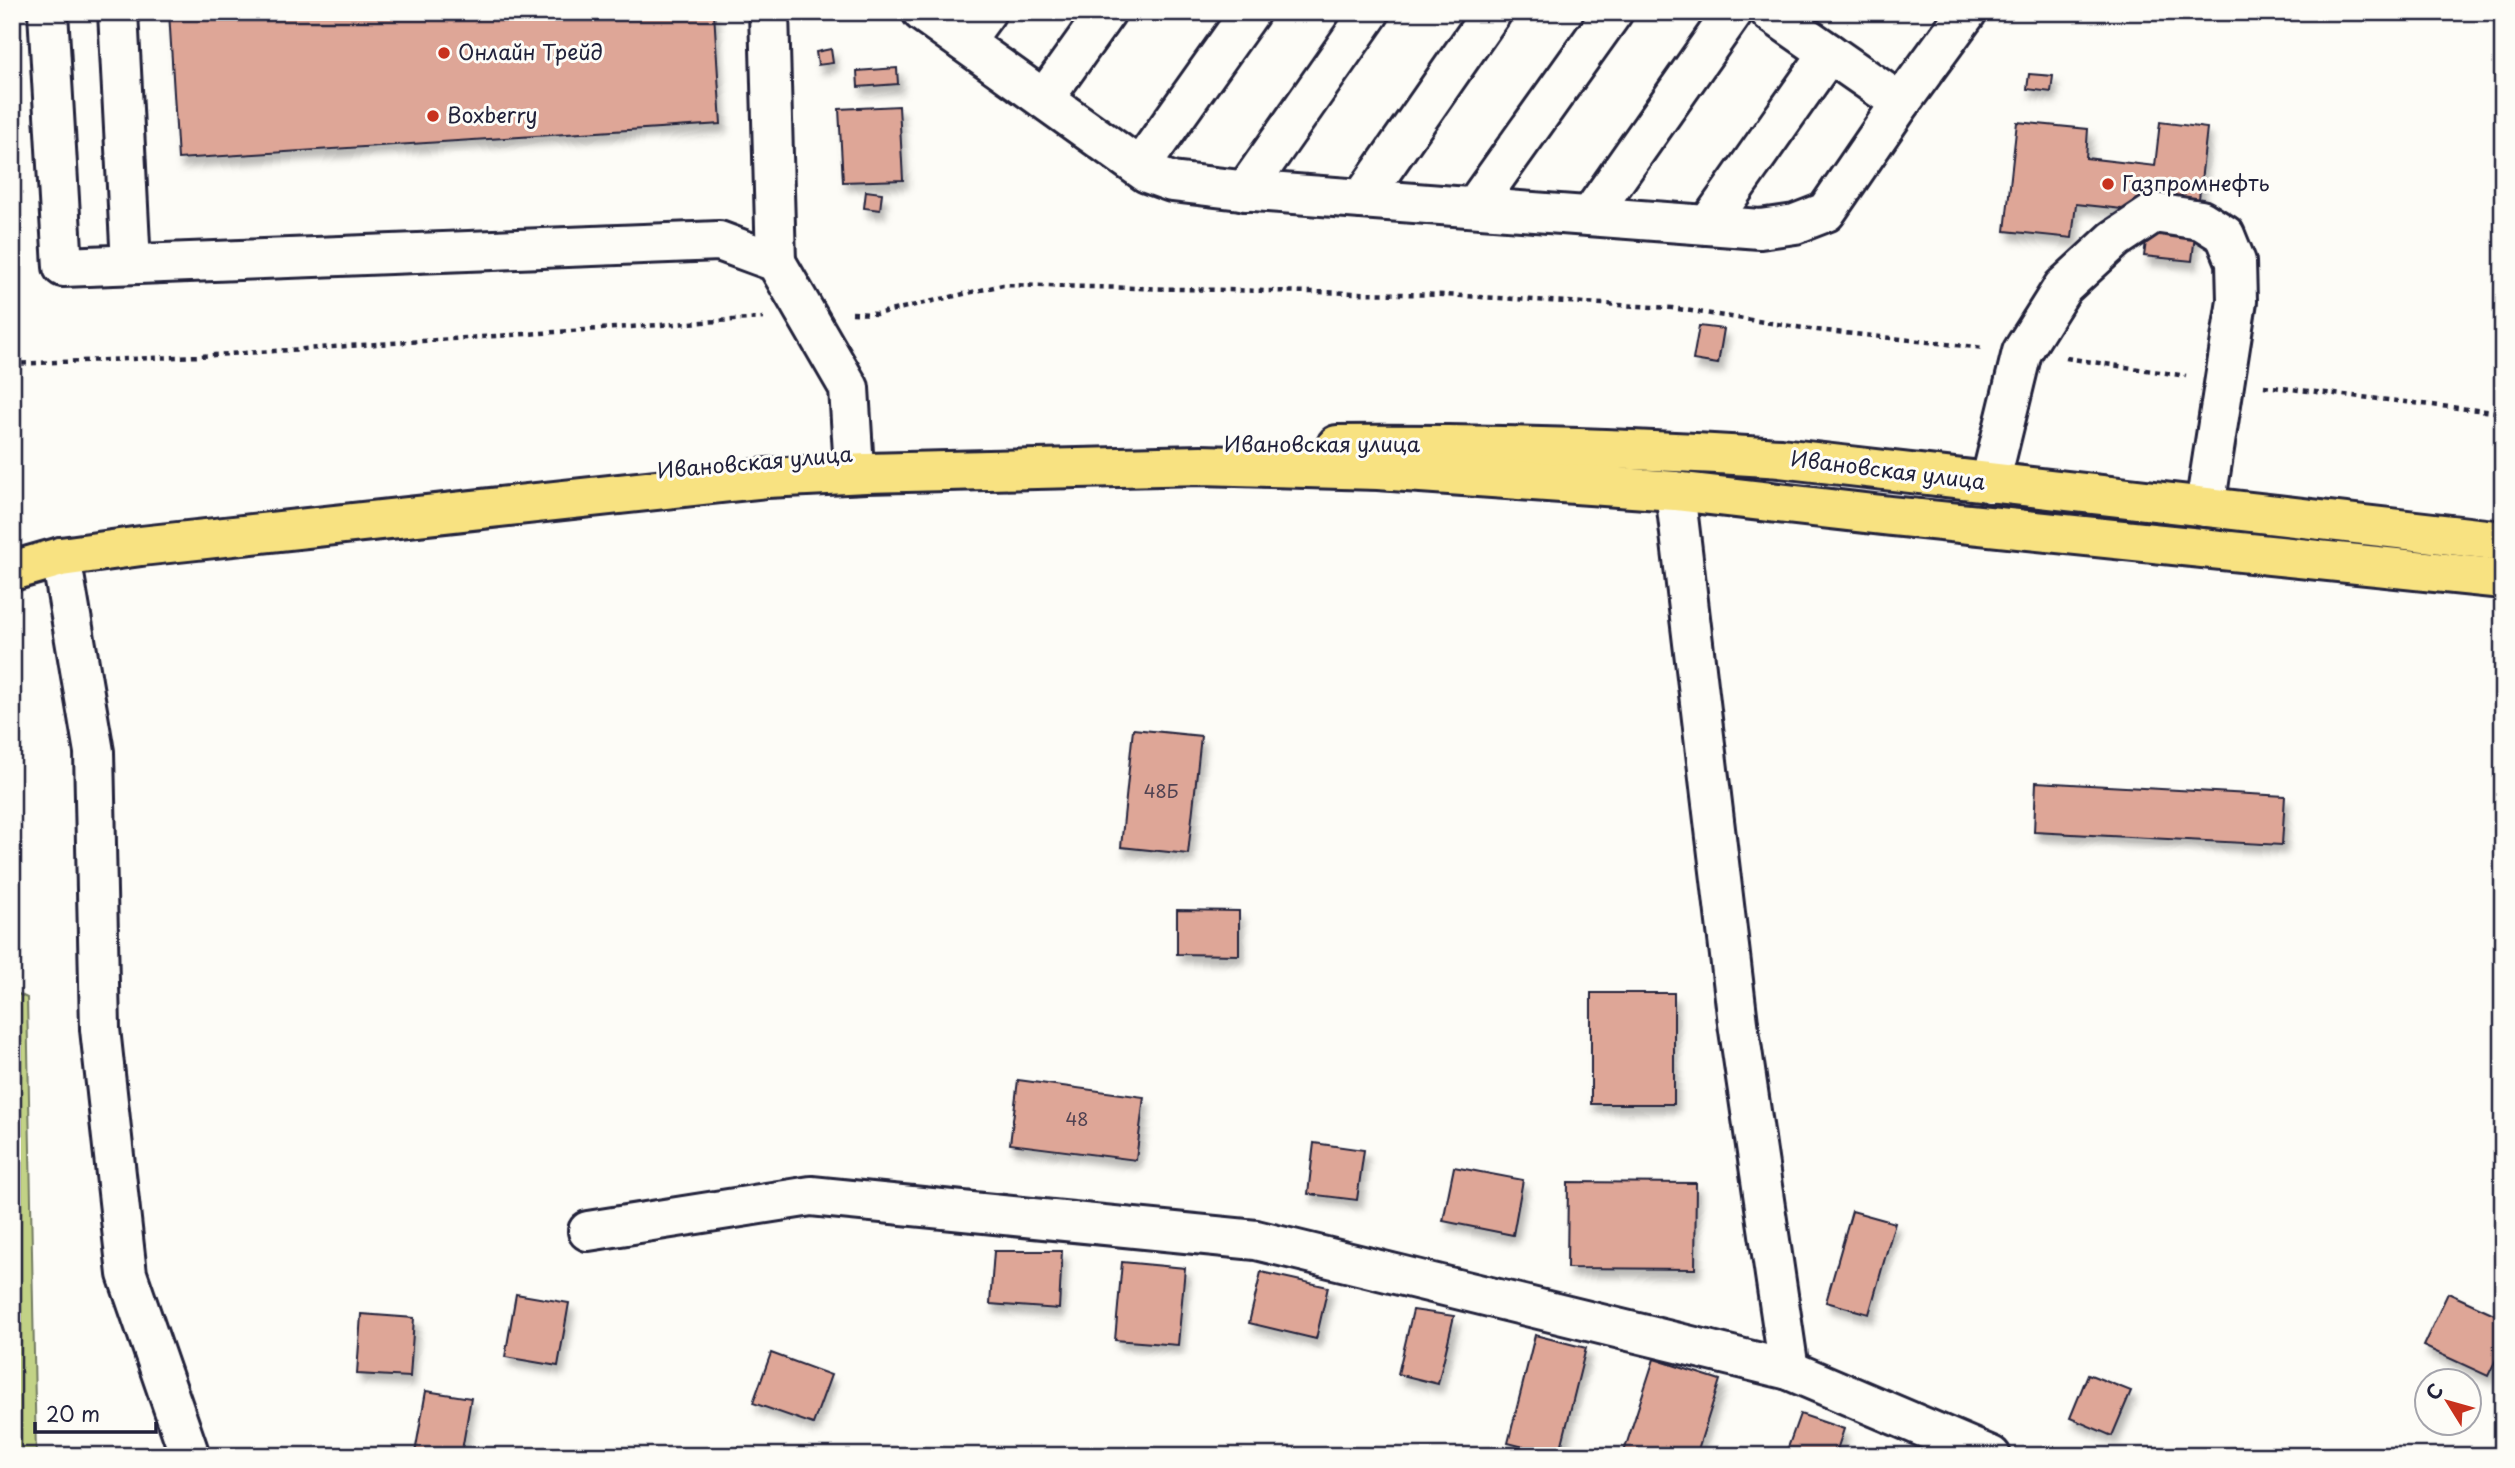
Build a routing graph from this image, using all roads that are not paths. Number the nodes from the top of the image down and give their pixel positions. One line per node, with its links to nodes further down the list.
1 (48, 12): 25 (street)
2 (118, 12): 25 (street)
3 (769, 12): 24 (street)
4 (922, 12): 14 (street)
5 (986, 12): 14 (street)
6 (1106, 12): 16 (street)
7 (1250, 12): 18 (street)
8 (1370, 12): 19 (street)
9 (1492, 12): 20 (street)
10 (1612, 12): 21 (street)
11 (1733, 12): 22 (street)
12 (1770, 12): 15 (street)
13 (1958, 15): 17 (street)
14 (964, 42): 16 (street)
15 (1829, 53): 17 (street); 23 (street)
16 (1044, 99): 18 (street)
17 (1902, 101): 23 (street)
18 (1140, 167): 19 (street)
19 (1245, 191): 20 (street)
20 (1362, 199): 21 (street)
21 (1474, 207): 22 (street)
22 (1590, 216): 23 (street)
23 (1709, 225)
24 (776, 262): 25 (street); 26 (street)
25 (131, 264)
26 (853, 453): 27 (main road, Ивановская улица); 30 (main road, Ивановская улица)
27 (1990, 483): 29 (main road, Ивановская улица); 29 (street)
28 (1675, 491): 30 (main road, Ивановская улица); 35 (main road, Ивановская улица); 37 (street)
29 (2205, 507): 31 (main road, Ивановская улица)
30 (141, 538): 32 (main road); 33 (main road)
31 (2503, 541)
32 (12, 549)
33 (61, 557): 34 (main road); 38 (street)
34 (12, 570)
35 (2503, 579)
36 (588, 1231): 37 (street)
37 (1789, 1370): 39 (street)
38 (190, 1456)
39 (1991, 1456)

